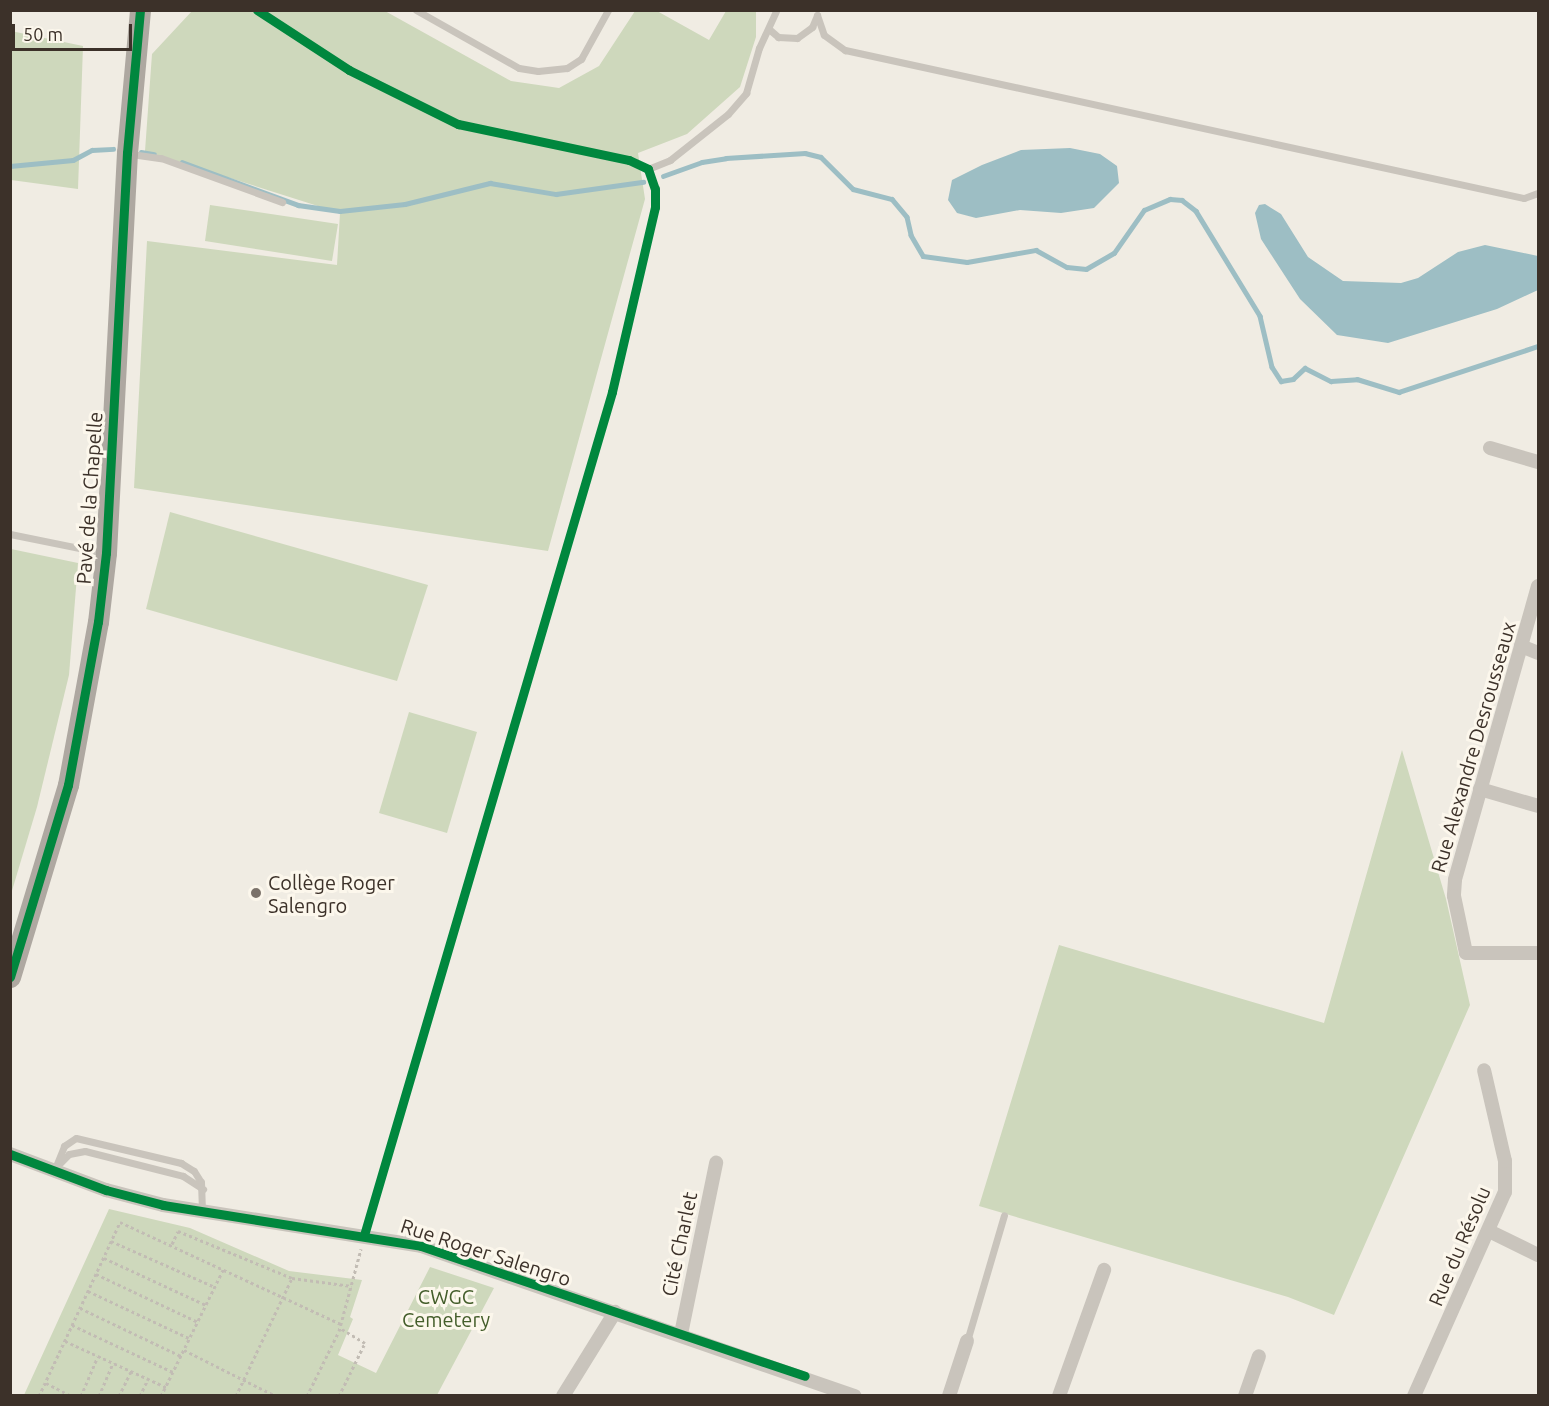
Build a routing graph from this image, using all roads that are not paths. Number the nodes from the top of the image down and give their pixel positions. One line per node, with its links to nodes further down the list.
1 (140, 10): 7 (main road, Pavé de la Chapelle)
2 (257, 10): 8 (lane)
3 (416, 10): 4 (lane)
4 (608, 10)
5 (776, 11): 6 (lane)
6 (770, 30): 8 (lane); 9 (lane)
7 (127, 153): 10 (lane); 14 (main road, Pavé de la Chapelle)
8 (649, 171): 30 (lane)
9 (1539, 194)
10 (282, 202)
11 (1490, 448): 12 (street)
12 (1539, 462)
13 (10, 534): 14 (lane)
14 (106, 554): 21 (main road, Pavé de la Chapelle)
15 (1539, 586): 16 (street, Rue Alexandre Desrousseaux)
16 (1521, 646): 17 (street); 18 (street, Rue Alexandre Desrousseaux)
17 (1539, 653)
18 (1480, 789): 19 (street); 20 (street, Rue Alexandre Desrousseaux)
19 (1539, 806)
20 (1539, 953)
21 (10, 977)
22 (1484, 1070): 29 (street, Rue du Résolu)
23 (10, 1154): 25 (street, Rue Roger Salengro)
24 (716, 1162): 34 (street, Cité Charlet)
25 (54, 1171): 26 (lane); 26 (lane); 27 (street, Rue Roger Salengro)
26 (203, 1189): 27 (lane)
27 (202, 1213): 30 (street, Rue Roger Salengro)
28 (1004, 1215): 35 (lane)
29 (1489, 1230): 31 (street); 42 (street, Rue du Résolu)
30 (364, 1235): 33 (street, Rue Roger Salengro)
31 (1539, 1255)
32 (1104, 1270): 40 (street)
33 (615, 1312): 34 (street, Rue Roger Salengro); 37 (street)
34 (681, 1334): 38 (street, Rue Roger Salengro)
35 (967, 1341): 39 (street)
36 (1259, 1356): 41 (street)
37 (563, 1395)
38 (855, 1395)
39 (949, 1395)
40 (1059, 1395)
41 (1245, 1395)
42 (1414, 1395)

